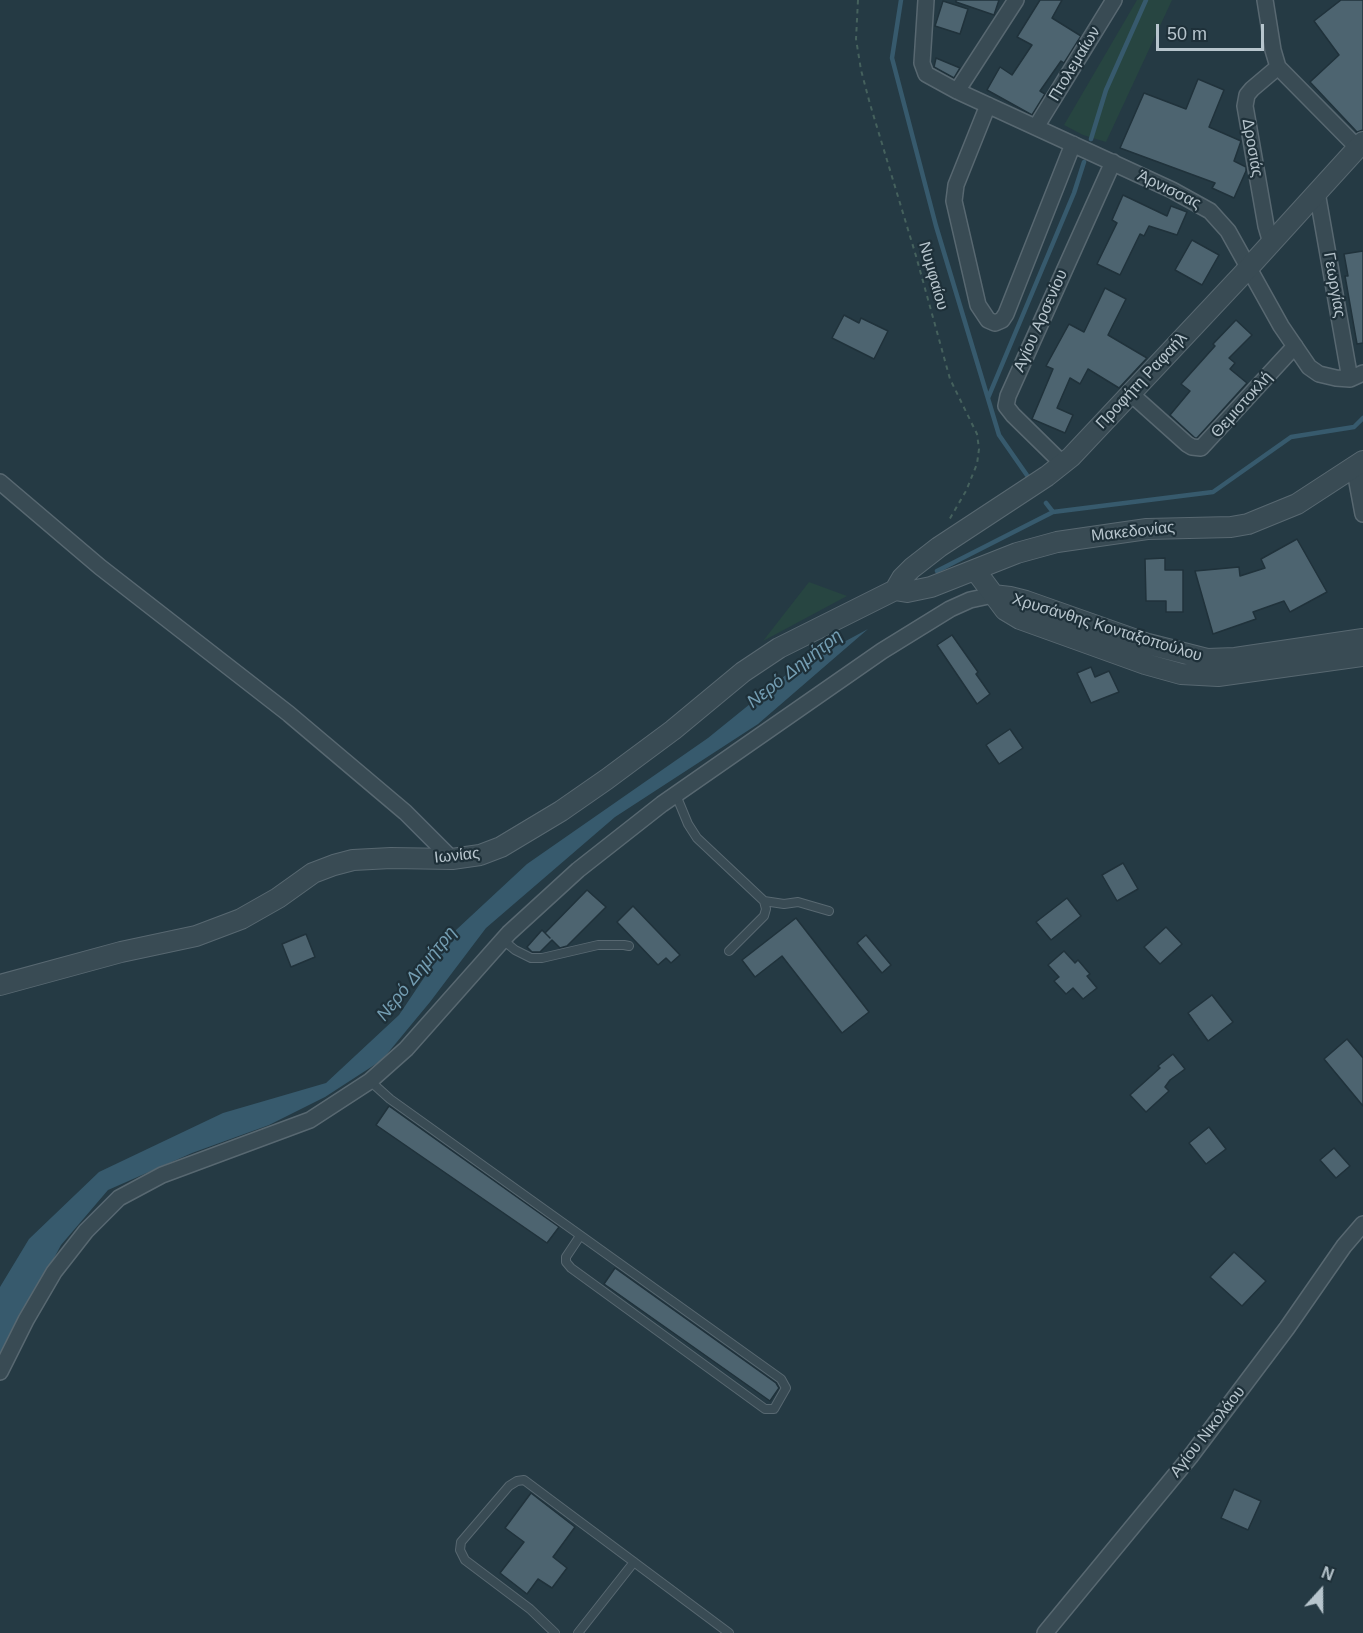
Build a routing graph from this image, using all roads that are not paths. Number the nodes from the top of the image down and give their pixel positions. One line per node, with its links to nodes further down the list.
1 (926, 0): 6 (street, Άρνισσας)
2 (1016, 0): 6 (street)
3 (1114, 0): 8 (street, Πτολεμαίων)
4 (1265, 0): 5 (street)
5 (1278, 67): 10 (street); 13 (street, Δροσιάς)
6 (957, 91): 7 (street, Άρνισσας)
7 (988, 105): 8 (street, Άρνισσας); 9 (street)
8 (1035, 127): 9 (street, Άρνισσας)
9 (1073, 144): 11 (street, Άρνισσας)
10 (1360, 145): 12 (street, Προφήτη Ραφαήλ)
11 (1113, 162): 14 (street, Άρνισσας); 18 (street, Αγίου Αρσενίου)
12 (1317, 192): 13 (street, Προφήτη Ραφαήλ); 16 (street, Γεωργίας)
13 (1271, 243): 14 (street, Προφήτη Ραφαήλ)
14 (1248, 269): 15 (street, Άρνισσας); 17 (street, Προφήτη Ραφαήλ)
15 (1294, 346): 16 (street, Άρνισσας); 17 (street, Θεμιστοκλή)
16 (1357, 376)
17 (1130, 393): 18 (street, Προφήτη Ραφαήλ)
18 (1063, 464): 23 (street, Προφήτη Ραφαήλ)
19 (1358, 464): 21 (street); 22 (street, Μακεδονίας)
20 (0, 482): 28 (street)
21 (1363, 514)
22 (975, 570): 23 (street, Μακεδονίας); 24 (street, Χρυσάνθης Κονταξοπούλου)
23 (895, 590): 28 (street, Ιωνίας)
24 (993, 596): 25 (street, Χρυσάνθης Κονταξοπούλου); 26 (street, Χρυσάνθης Κονταξοπούλου); 27 (street)
25 (1363, 639)
26 (1363, 656)
27 (676, 795): 29 (lane); 31 (street)
28 (452, 859): 34 (street, Ιωνίας)
29 (764, 901): 30 (lane); 33 (lane)
30 (829, 911)
31 (503, 940): 32 (lane); 35 (street)
32 (629, 946)
33 (729, 951)
34 (0, 985)
35 (370, 1081): 37 (lane); 38 (street)
36 (1363, 1224): 40 (street, Αγίου Νικολάου)
37 (580, 1236): 37 (lane)
38 (0, 1372)
39 (634, 1562): 41 (lane); 42 (lane); 43 (lane)
40 (1048, 1632)
41 (555, 1633)
42 (578, 1633)
43 (729, 1633)

